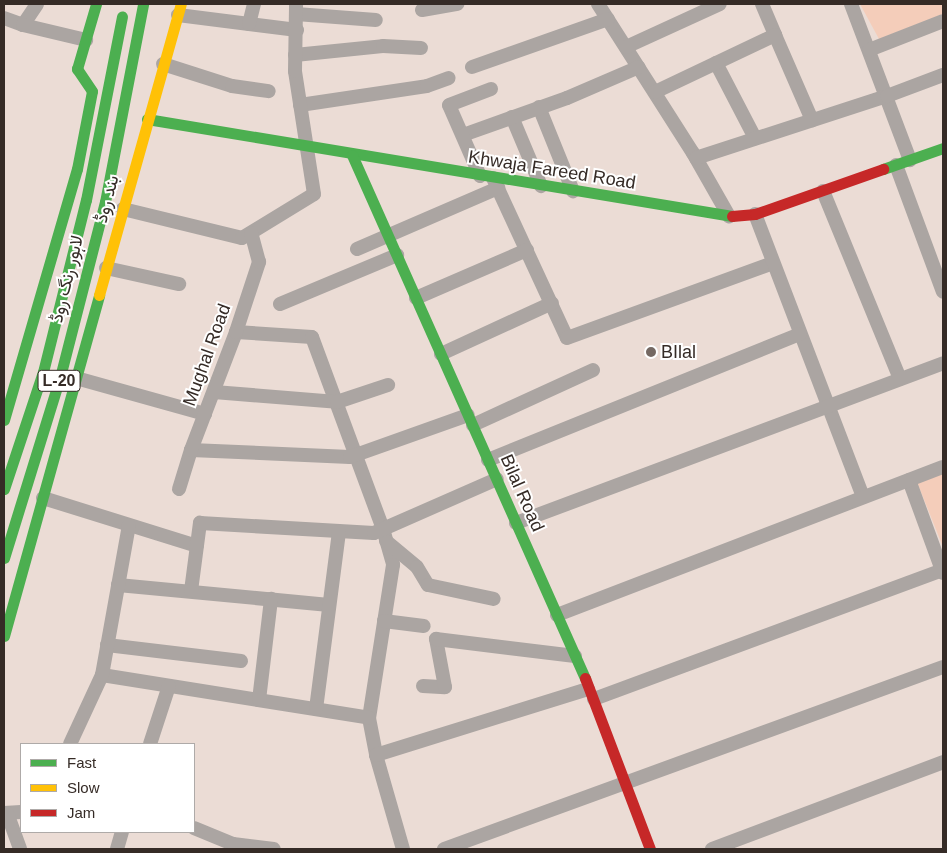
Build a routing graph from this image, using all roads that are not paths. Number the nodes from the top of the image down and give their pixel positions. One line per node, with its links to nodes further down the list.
1 (37, 4): 19 (street)
2 (96, 4): 22 (main road, بند روڈ)
3 (126, 4): 89 (main road, لاہور رنگ روڈ / L-20)
4 (143, 4): 98 (main road, لاہور رنگ روڈ / L-20)
5 (254, 4): 18 (street)
6 (456, 4): 13 (street)
7 (598, 4): 15 (street)
8 (720, 4): 23 (street)
9 (762, 4): 21 (street)
10 (851, 4): 25 (street)
11 (296, 9): 16 (street); 20 (street)
12 (179, 10): 18 (street); 28 (main road, بند روڈ)
13 (422, 10)
14 (4, 18): 19 (street)
15 (608, 19): 23 (street); 29 (street)
16 (376, 20)
17 (943, 22): 25 (street)
18 (249, 24): 20 (street)
19 (23, 25): 22 (street)
20 (296, 30): 26 (street)
21 (775, 35): 27 (street); 41 (street)
22 (86, 40): 81 (main road, بند روڈ)
23 (626, 47): 30 (street)
24 (421, 48): 26 (street)
25 (869, 50): 36 (street)
26 (295, 55): 37 (street)
27 (716, 63): 35 (street); 43 (street)
28 (163, 64): 34 (street); 40 (main road, بند روڈ)
29 (472, 66)
30 (639, 67): 35 (street); 38 (street)
31 (943, 75): 36 (street)
32 (449, 78): 37 (street)
33 (491, 89): 42 (street)
34 (270, 91)
35 (655, 92): 47 (street)
36 (886, 96): 41 (street); 48 (street)
37 (300, 105): 44 (street)
38 (539, 107): 39 (street); 52 (street)
39 (512, 117): 42 (street); 51 (street)
40 (147, 119): 44 (main road, Khwaja Fareed Road); 54 (main road, بند روڈ)
41 (812, 120): 43 (street)
42 (463, 135): 50 (street)
43 (755, 138): 47 (street)
44 (307, 147): 46 (main road, Khwaja Fareed Road); 57 (street)
45 (943, 148): 48 (main road, Khwaja Fareed Road)
46 (352, 155): 50 (main road, Khwaja Fareed Road); 58 (main road, Bilal Road)
47 (696, 158): 56 (street)
48 (910, 160): 49 (main road, Khwaja Fareed Road)
49 (896, 165): 53 (main road, Khwaja Fareed Road); 65 (street)
50 (491, 181): 51 (main road, Khwaja Fareed Road); 58 (street); 60 (street)
51 (541, 186): 52 (main road, Khwaja Fareed Road)
52 (572, 191): 56 (main road, Khwaja Fareed Road)
53 (823, 191): 55 (main road, Khwaja Fareed Road); 75 (street)
54 (123, 209): 57 (street); 63 (main road, بند روڈ)
55 (755, 214): 56 (main road, Khwaja Fareed Road); 62 (street)
56 (729, 216)
57 (250, 234): 69 (street, Mughal Road)
58 (388, 236): 59 (street); 61 (main road, Bilal Road)
59 (357, 249)
60 (527, 250): 66 (street); 67 (street)
61 (396, 255): 66 (main road, Bilal Road); 68 (street)
62 (773, 263): 67 (street); 70 (street)
63 (106, 268): 64 (street); 74 (main road, بند روڈ)
64 (179, 284)
65 (943, 292)
66 (416, 298): 71 (main road, Bilal Road)
67 (552, 303): 71 (street)
68 (280, 304)
69 (236, 332): 77 (street, Mughal Road); 78 (street)
70 (800, 334): 79 (street); 85 (street)
71 (441, 354): 82 (main road, Bilal Road)
72 (943, 363): 75 (street)
73 (593, 370): 82 (street)
74 (76, 378): 80 (street); 92 (main road, بند روڈ)
75 (900, 380): 79 (street)
76 (388, 385): 78 (street)
77 (214, 392): 78 (street); 80 (street, Mughal Road)
78 (337, 402): 84 (street)
79 (828, 406): 91 (street); 93 (street)
80 (205, 414): 83 (street, Mughal Road)
81 (4, 420)
82 (471, 420): 84 (street); 85 (main road, Bilal Road)
83 (192, 450): 84 (street); 90 (street, Mughal Road)
84 (356, 454): 96 (street)
85 (488, 460): 87 (main road, Bilal Road)
86 (943, 467): 88 (street)
87 (497, 478): 93 (main road, Bilal Road); 96 (street)
88 (909, 480): 91 (street); 99 (street)
89 (4, 489)
90 (179, 489)
91 (862, 497): 105 (street)
92 (43, 498): 94 (street); 108 (main road, بند روڈ)
93 (516, 523): 105 (main road, Bilal Road)
94 (129, 525): 97 (street); 100 (street)
95 (339, 531): 96 (street); 97 (street); 104 (street)
96 (385, 535): 103 (street); 106 (street)
97 (197, 546): 101 (street)
98 (4, 558)
99 (943, 571): 116 (street)
100 (118, 584): 101 (street); 109 (street)
101 (191, 592): 102 (street)
102 (271, 599): 104 (street); 117 (street)
103 (494, 600)
104 (329, 605): 118 (street)
105 (557, 615): 110 (main road, Bilal Road)
106 (384, 621): 107 (street); 119 (street)
107 (424, 626)
108 (4, 636)
109 (108, 645): 111 (street); 113 (street)
110 (575, 656): 115 (street); 116 (main road, Bilal Road)
111 (241, 661)
112 (943, 667): 124 (street)
113 (102, 675): 114 (street); 120 (street)
114 (169, 686): 117 (street); 121 (street)
115 (423, 686)
116 (591, 694): 122 (street); 124 (main road, Bilal Road)
117 (259, 700): 118 (street)
118 (316, 710): 119 (street)
119 (368, 718): 122 (street)
120 (70, 743)
121 (150, 743)
122 (376, 755): 133 (street)
123 (943, 762): 136 (street)
124 (627, 783): 134 (street); 135 (main road, Bilal Road)
125 (20, 812): 126 (street)
126 (5, 813): 130 (street)
127 (195, 828): 129 (street)
128 (122, 833): 131 (street)
129 (232, 846): 132 (street)
130 (20, 849)
131 (117, 849)
132 (274, 849)
133 (403, 849)
134 (444, 849)
135 (650, 849)
136 (712, 849)

